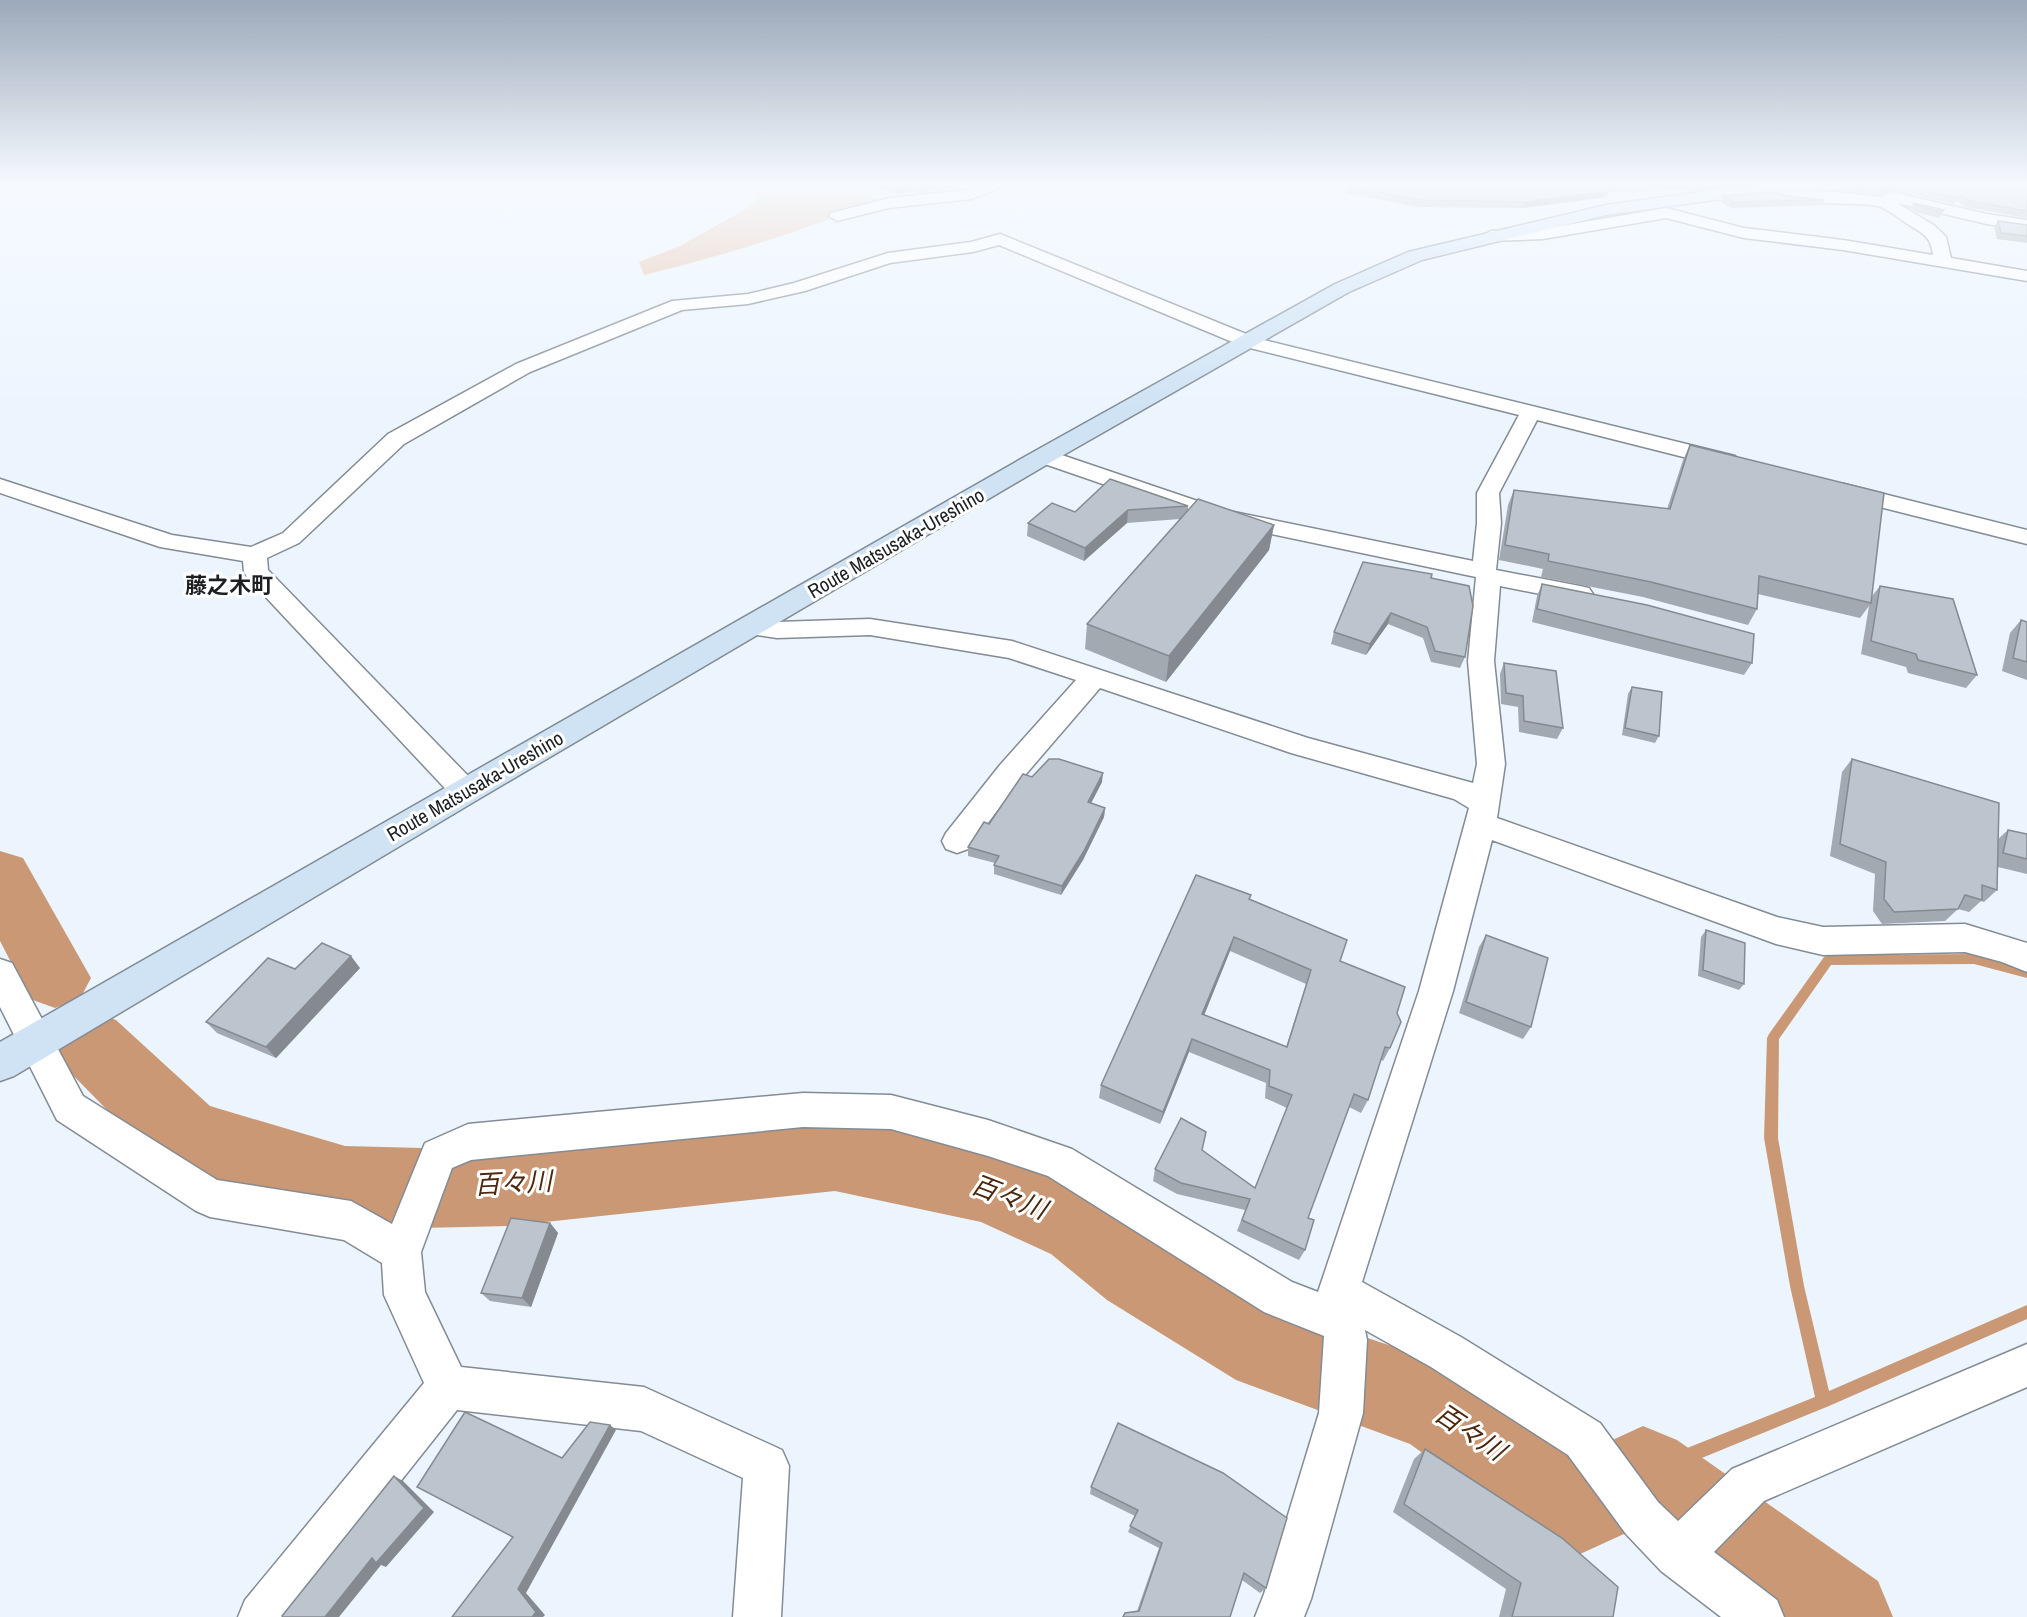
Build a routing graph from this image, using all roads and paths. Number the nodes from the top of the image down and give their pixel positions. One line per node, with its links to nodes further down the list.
1 (887, 258): 14 (street)
2 (1047, 258): 7 (street)
3 (1409, 258): 7 (main road, Route Matsusaka-Ureshino)
4 (1927, 258): 5 (street)
5 (1943, 261): 6 (street)
6 (2027, 276)
7 (1249, 342): 8 (street); 9 (main road, Route Matsusaka-Ureshino)
8 (1531, 412): 10 (street); 15 (street)
9 (1044, 456): 15 (street); 17 (main road, Route Matsusaka-Ureshino)
10 (1750, 467)
11 (1819, 485): 13 (street)
12 (0, 486): 14 (street)
13 (2027, 537)
14 (254, 555): 19 (street)
15 (1486, 573): 16 (street); 20 (street)
16 (1598, 598)
17 (752, 627): 18 (street); 19 (main road, Route Matsusaka-Ureshino)
18 (1094, 677): 20 (street); 21 (street)
19 (465, 791): 24 (main road, Route Matsusaka-Ureshino)
20 (1483, 814): 22 (street); 27 (street)
21 (957, 842)
22 (2027, 958)
23 (0, 973): 24 (street)
24 (35, 1043): 25 (main road, Route Matsusaka-Ureshino); 26 (street)
25 (0, 1063)
26 (408, 1232): 27 (street); 29 (street)
27 (1343, 1318): 30 (street); 33 (street)
28 (2027, 1365): 30 (street)
29 (448, 1387): 31 (street); 32 (street)
30 (1684, 1547): 34 (street)
31 (262, 1617)
32 (757, 1617)
33 (1279, 1617)
34 (1760, 1617)

